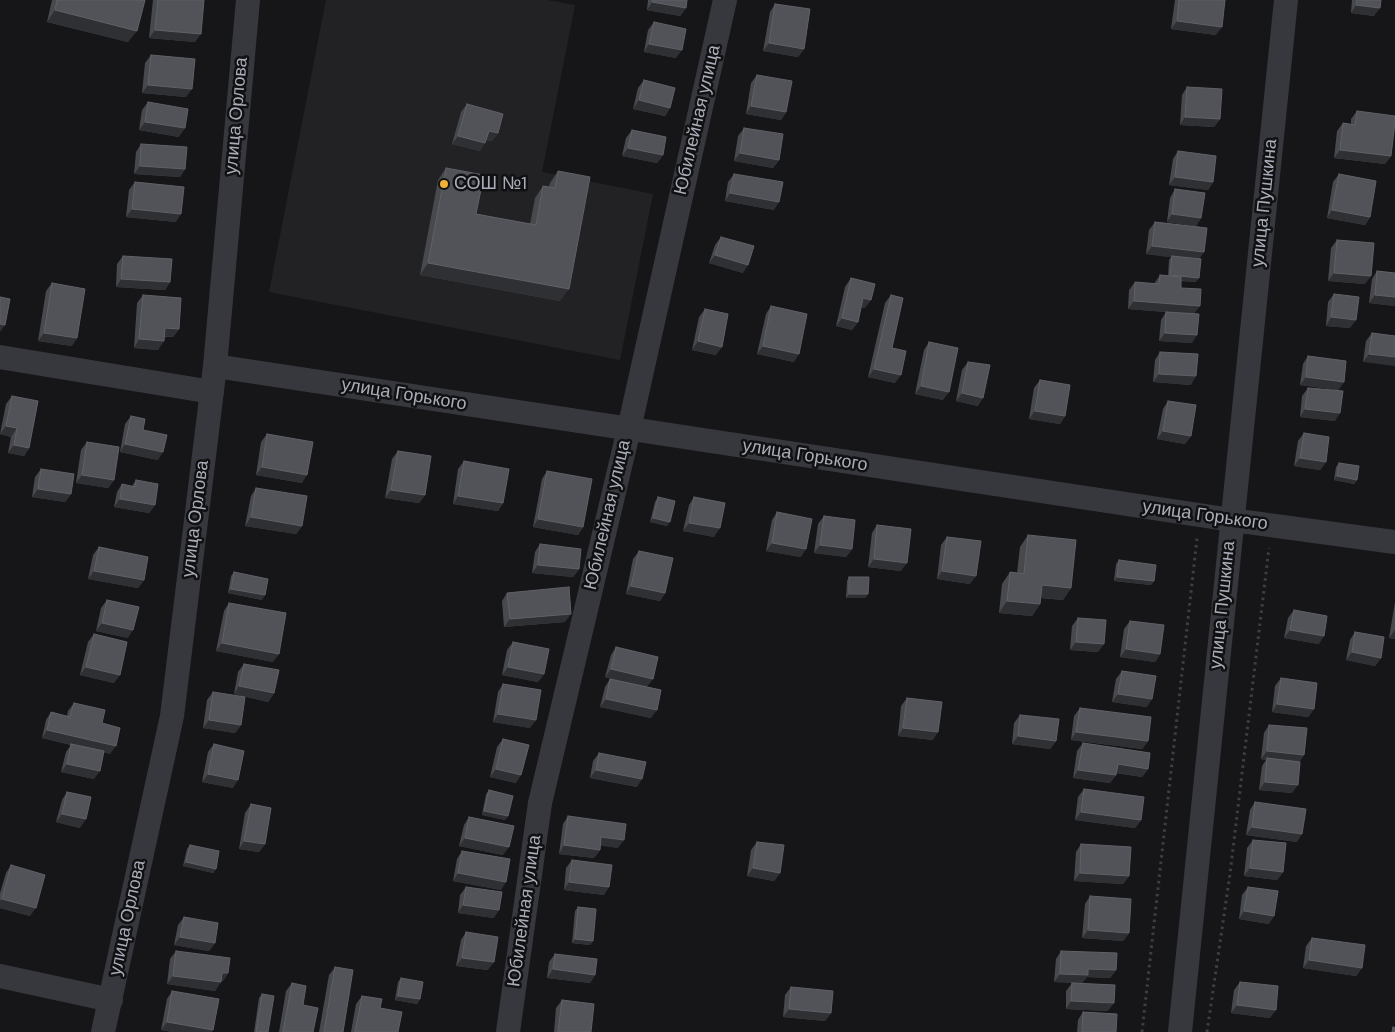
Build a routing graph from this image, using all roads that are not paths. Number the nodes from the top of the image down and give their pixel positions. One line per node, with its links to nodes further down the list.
1 (248, 0): 5 (street, улица Орлова)
2 (725, 0): 7 (street, Юбилейная улица)
3 (1286, 0): 8 (street, улица Пушкина)
4 (0, 357): 6 (street)
5 (215, 366): 6 (street, улица Орлова); 7 (street, улица Горького)
6 (212, 392): 11 (street, улица Орлова)
7 (629, 429): 8 (street, улица Горького); 13 (street, Юбилейная улица)
8 (1232, 520): 9 (street, улица Горького); 14 (street, улица Пушкина)
9 (1395, 542)
10 (0, 976): 11 (street)
11 (111, 1000): 12 (street, улица Орлова)
12 (103, 1032)
13 (508, 1032)
14 (1180, 1032)

